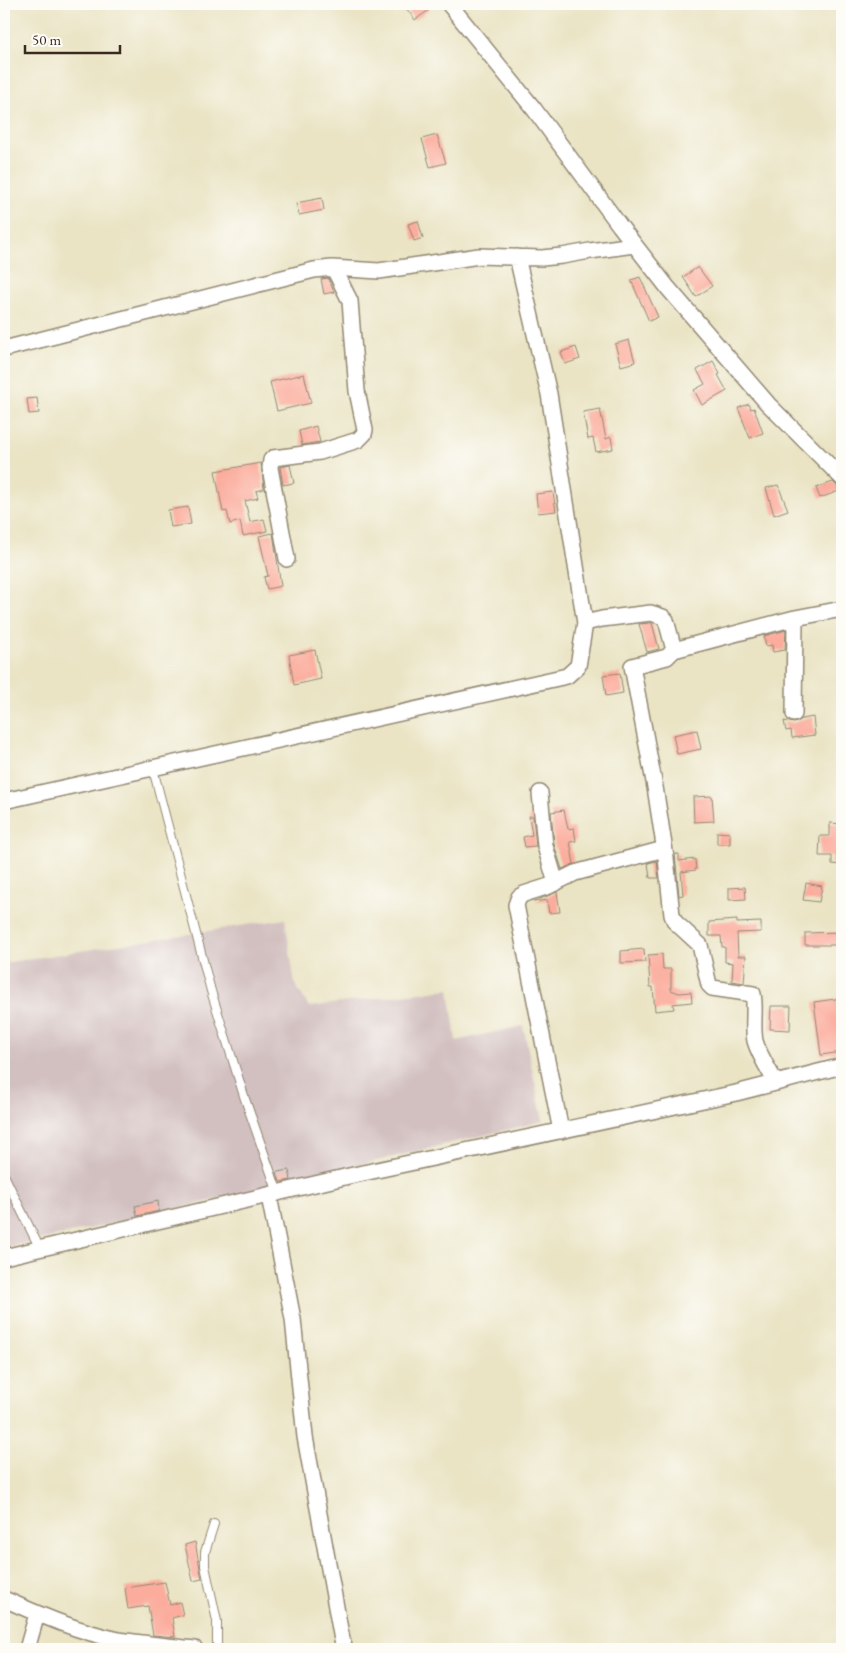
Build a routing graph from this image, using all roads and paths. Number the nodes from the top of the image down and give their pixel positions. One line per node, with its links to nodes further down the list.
1 (449, 4): 2 (street)
2 (634, 245): 3 (street); 6 (street)
3 (517, 257): 4 (street); 10 (street)
4 (334, 269): 5 (street); 7 (street)
5 (4, 349)
6 (842, 478)
7 (287, 559)
8 (842, 609): 9 (street)
9 (795, 618): 11 (street); 12 (street)
10 (585, 623): 11 (street); 13 (street)
11 (674, 650): 16 (street)
12 (794, 714)
13 (153, 769): 15 (street); 22 (lane)
14 (540, 793): 17 (street)
15 (4, 801)
16 (664, 850): 17 (street); 19 (street)
17 (556, 883): 20 (street)
18 (842, 1066): 19 (street)
19 (776, 1083): 20 (street)
20 (561, 1131): 22 (street)
21 (4, 1175): 23 (lane)
22 (273, 1198): 23 (street); 31 (street)
23 (40, 1249): 24 (street)
24 (4, 1257)
25 (214, 1524): 30 (lane)
26 (4, 1598): 27 (street)
27 (37, 1614): 28 (street); 29 (street)
28 (27, 1649)
29 (195, 1649)
30 (217, 1649)
31 (345, 1649)

